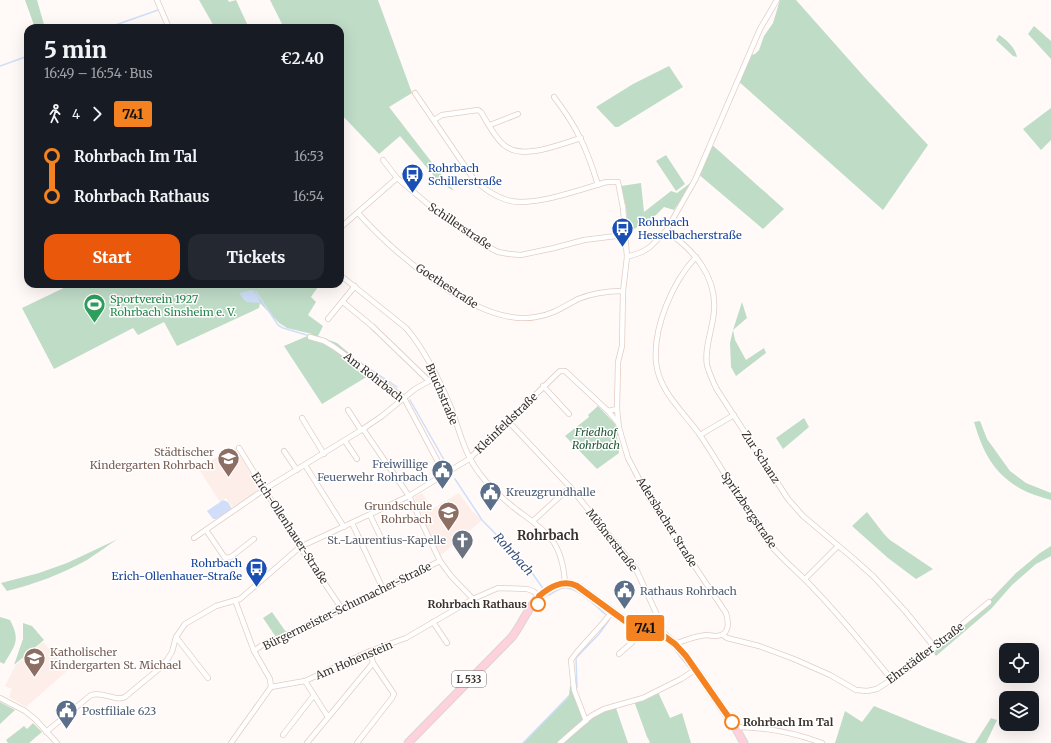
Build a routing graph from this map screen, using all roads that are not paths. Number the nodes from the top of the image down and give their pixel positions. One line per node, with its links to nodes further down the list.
1 (157, 0): 3 (street)
2 (777, 0): 15 (street)
3 (167, 24)
4 (415, 93): 7 (street)
5 (554, 97): 9 (street)
6 (518, 114): 8 (street)
7 (434, 120): 8 (street); 12 (street)
8 (490, 125): 9 (street)
9 (581, 138): 12 (street)
10 (383, 160): 11 (street, Schillerstraße)
11 (398, 178): 13 (street); 16 (street, Schillerstraße)
12 (598, 185): 16 (street, Adersbacher Straße)
13 (358, 212): 14 (street); 21 (street, Goethestraße)
14 (344, 224)
15 (666, 231): 17 (street); 18 (street, Zur Schanz)
16 (624, 235): 17 (street, Adersbacher Straße)
17 (627, 257): 21 (street, Adersbacher Straße)
18 (696, 257): 33 (street, Zur Schanz); 38 (street, Spritzbergstraße)
19 (344, 278): 20 (street, Bruchstraße)
20 (355, 286): 22 (street); 25 (street, Bruchstraße)
21 (623, 291): 29 (street, Adersbacher Straße)
22 (343, 302): 23 (street); 26 (street)
23 (328, 319)
24 (310, 337): 28 (street, Am Rohrbach)
25 (436, 377): 26 (street); 44 (street, Bruchstraße)
26 (429, 381): 28 (street)
27 (543, 386): 31 (street, Kleinfeldstraße); 32 (street, Kleinfeldstraße); 35 (street, Kleinfeldstraße)
28 (404, 398): 37 (street); 47 (street, Am Rohrbach)
29 (617, 409): 31 (street); 36 (street, Adersbacher Straße)
30 (348, 410): 37 (street)
31 (608, 411): 36 (street, Kleinfeldstraße)
32 (569, 414)
33 (734, 415): 38 (street); 59 (street, Zur Schanz)
34 (302, 418): 42 (street)
35 (508, 421): 44 (street, Kleinfeldstraße); 48 (street, Mößnerstraße)
36 (618, 423): 73 (street, Adersbacher Straße)
37 (362, 430): 39 (street); 50 (street)
38 (700, 435): 62 (street, Spritzbergstraße)
39 (345, 441): 42 (street); 43 (street)
40 (239, 448): 49 (street, Erich-Ollenhauer-Straße)
41 (284, 451): 46 (street)
42 (324, 454): 45 (street)
43 (357, 459)
44 (469, 459): 47 (street, Kleinfeldstraße); 52 (street, Bruchstraße)
45 (305, 465): 46 (street); 54 (street)
46 (297, 470): 49 (street)
47 (445, 475): 50 (street, Kleinfeldstraße)
48 (570, 487): 52 (street); 74 (street, Mößnerstraße)
49 (265, 489): 55 (street); 60 (street, Erich-Ollenhauer-Straße)
50 (409, 496): 51 (street, Kleinfeldstraße); 61 (street)
51 (370, 516): 53 (street, Kleinfeldstraße); 58 (street)
52 (533, 521): 63 (street, Bruchstraße)
53 (352, 523): 54 (street, Kleinfeldstraße); 64 (street)
54 (344, 527): 60 (street, Kleinfeldstraße)
55 (206, 530): 56 (street); 57 (street)
56 (194, 538)
57 (254, 539)
58 (383, 542)
59 (838, 546): 62 (street); 78 (street, Zur Schanz)
60 (300, 547): 67 (street, Kleinfeldstraße); 69 (street, Erich-Ollenhauer-Straße)
61 (440, 561): 64 (street, Bürgermeister-Schumacher-Straße); 66 (street)
62 (805, 579): 85 (street, Spritzbergstraße)
63 (565, 583): 65 (main road); 70 (main road)
64 (382, 589): 69 (street, Bürgermeister-Schumacher-Straße)
65 (543, 593): 66 (street, Am Hohenstein); 100 (main road, L 533)
66 (473, 599): 71 (street, Am Hohenstein)
67 (235, 600): 75 (street, Kleinfeldstraße); 79 (street)
68 (989, 602): 78 (street, Ehrstädter Straße)
69 (342, 609): 79 (street, Bürgermeister-Schumacher-Straße)
70 (612, 612): 72 (main road); 91 (street)
71 (433, 622): 76 (street); 80 (street, Am Hohenstein)
72 (647, 629): 74 (main road); 81 (street)
73 (723, 635): 77 (street); 85 (street, Ehrstädter Straße)
74 (664, 636): 77 (main road)
75 (176, 637): 84 (street); 93 (street, Kleinfeldstraße)
76 (447, 643)
77 (675, 644): 83 (main road)
78 (935, 648): 85 (street, Ehrstädter Straße)
79 (254, 651): 87 (street)
80 (370, 651): 82 (street); 86 (street, Am Hohenstein)
81 (619, 654)
82 (373, 663): 90 (street); 99 (street)
83 (695, 670): 91 (street); 92 (main road)
84 (208, 678)
85 (892, 680)
86 (305, 681): 87 (street, Am Hohenstein); 88 (street)
87 (271, 687): 97 (street)
88 (314, 695): 90 (street); 94 (street)
89 (0, 698): 93 (street)
90 (328, 718): 98 (street)
91 (586, 721): 101 (street)
92 (735, 726): 95 (main road); 102 (street)
93 (46, 732): 96 (street)
94 (283, 735)
95 (743, 740)
96 (57, 743)
97 (231, 743)
98 (307, 743)
99 (357, 743)
100 (408, 743)
101 (560, 743)
102 (822, 743)

